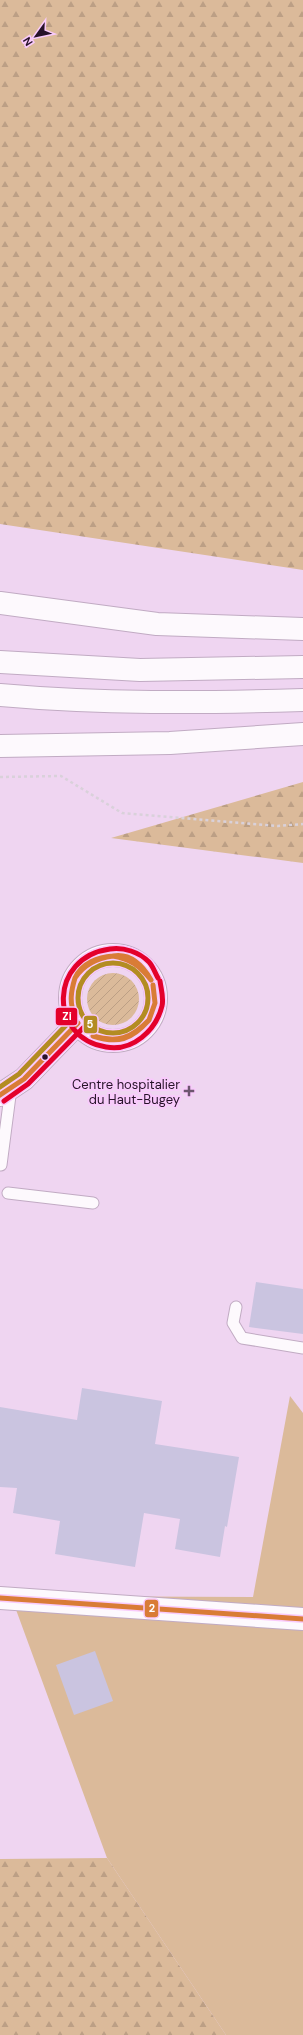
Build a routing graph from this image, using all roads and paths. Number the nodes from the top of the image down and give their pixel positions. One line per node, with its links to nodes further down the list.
1 (0, 603): 2 (main road)
2 (303, 628)
3 (0, 662): 4 (main road)
4 (303, 667)
5 (0, 695): 6 (main road)
6 (303, 700)
7 (303, 734): 8 (main road)
8 (0, 746)
9 (0, 777): 10 (path)
10 (303, 824)
11 (78, 1023): 12 (main road)
12 (6, 1091): 13 (lane)
13 (1, 1165)
14 (8, 1193): 15 (lane)
15 (93, 1203)
16 (236, 1307): 17 (lane)
17 (303, 1348)
18 (0, 1598): 19 (main road)
19 (303, 1619)

